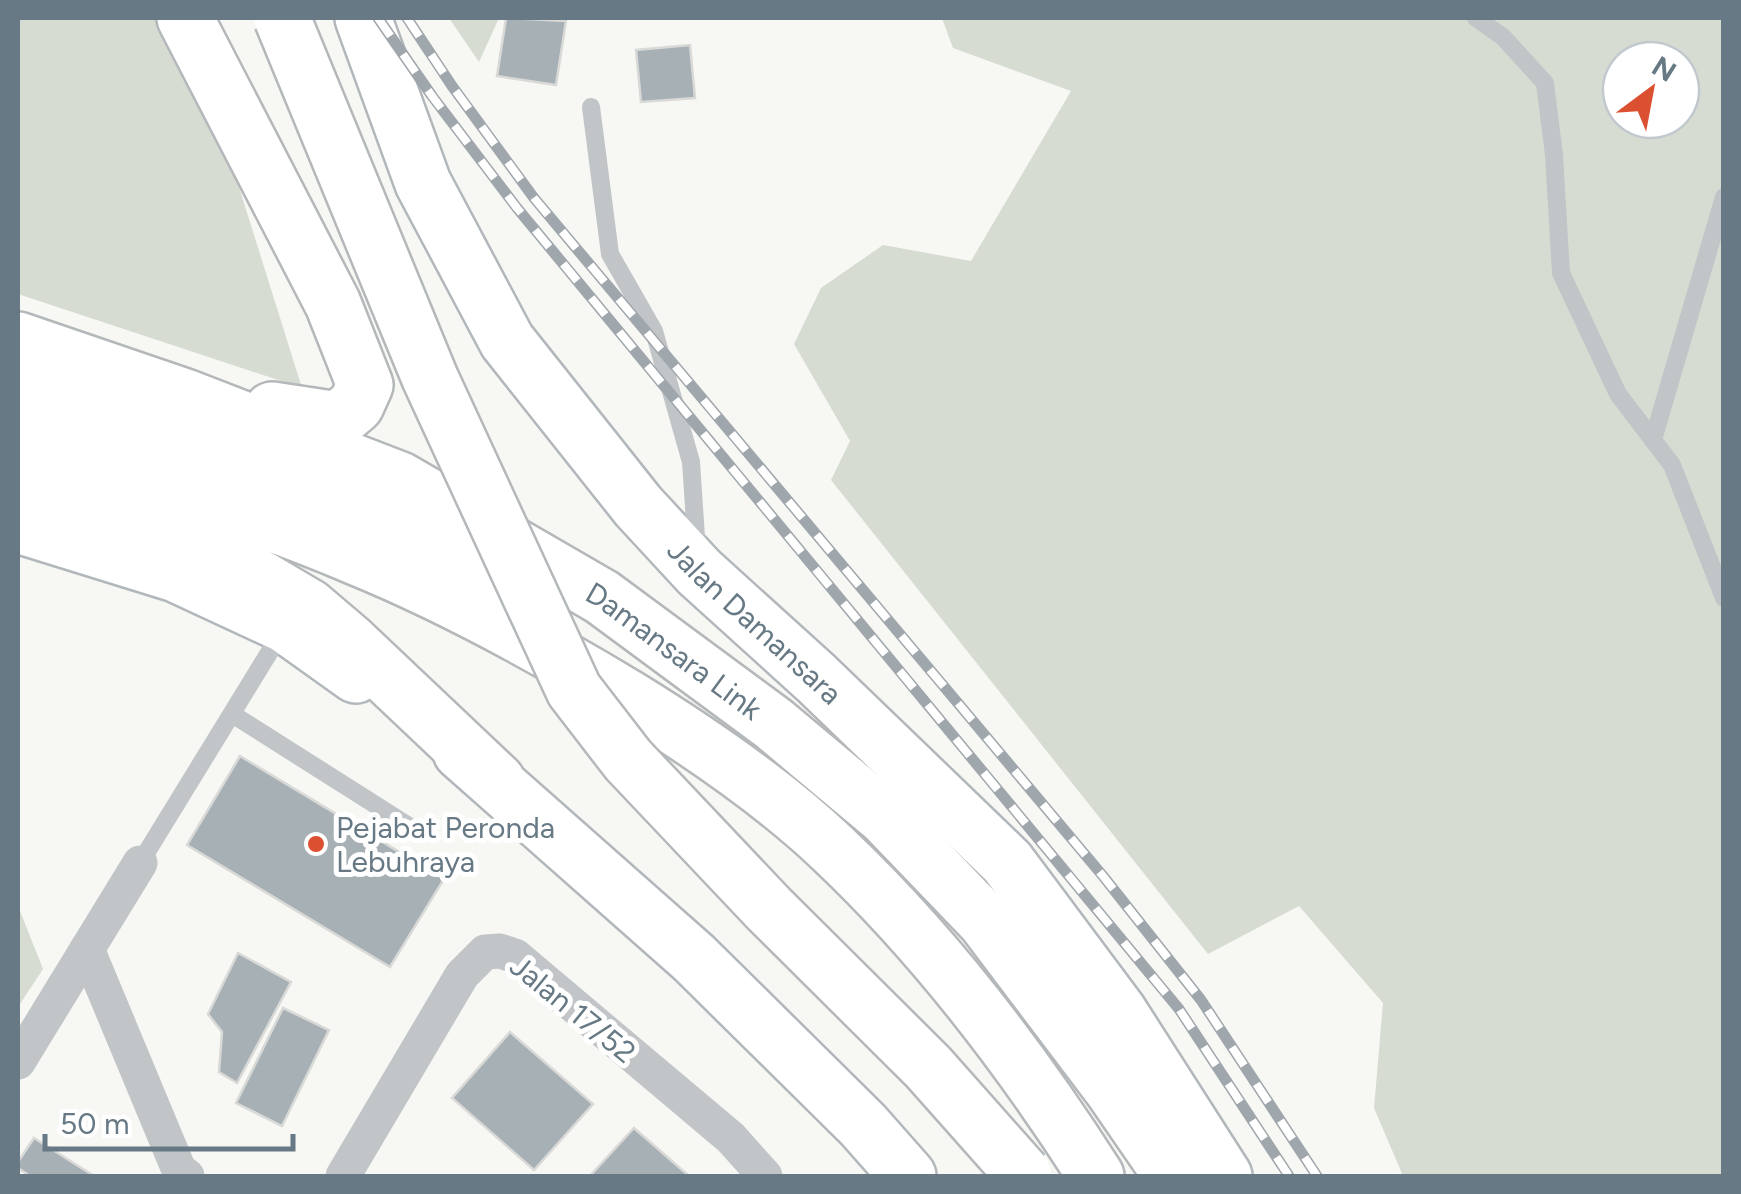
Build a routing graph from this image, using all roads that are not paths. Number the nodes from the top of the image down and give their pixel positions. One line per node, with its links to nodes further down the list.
1 (185, 18): 9 (main road)
2 (282, 18): 24 (main road, bridge)
3 (364, 18): 14 (main road, Jalan Damansara)
4 (1476, 18): 11 (lane)
5 (591, 107): 14 (lane)
6 (1724, 196): 11 (lane)
7 (18, 340): 9 (main road, Damansara Link)
8 (18, 390): 18 (main road)
9 (185, 398): 18 (main road, Damansara Link)
10 (18, 440): 29 (main road, Damansara Link)
11 (1653, 440): 15 (lane)
12 (18, 488): 19 (main road)
13 (18, 525): 16 (main road)
14 (699, 572): 31 (main road, Jalan Damansara)
15 (1724, 598)
16 (286, 625): 17 (lane); 19 (main road)
17 (232, 714): 20 (lane); 21 (lane)
18 (774, 724): 30 (main road, Damansara Link)
19 (497, 782): 28 (main road)
20 (412, 828)
21 (140, 863): 22 (street)
22 (87, 949): 23 (street); 25 (street)
23 (18, 1062)
24 (1023, 1175)
25 (187, 1176)
26 (342, 1176): 27 (street, Jalan 17/52)
27 (765, 1176)
28 (908, 1176)
29 (1096, 1176)
30 (1172, 1176)
31 (1224, 1176)

